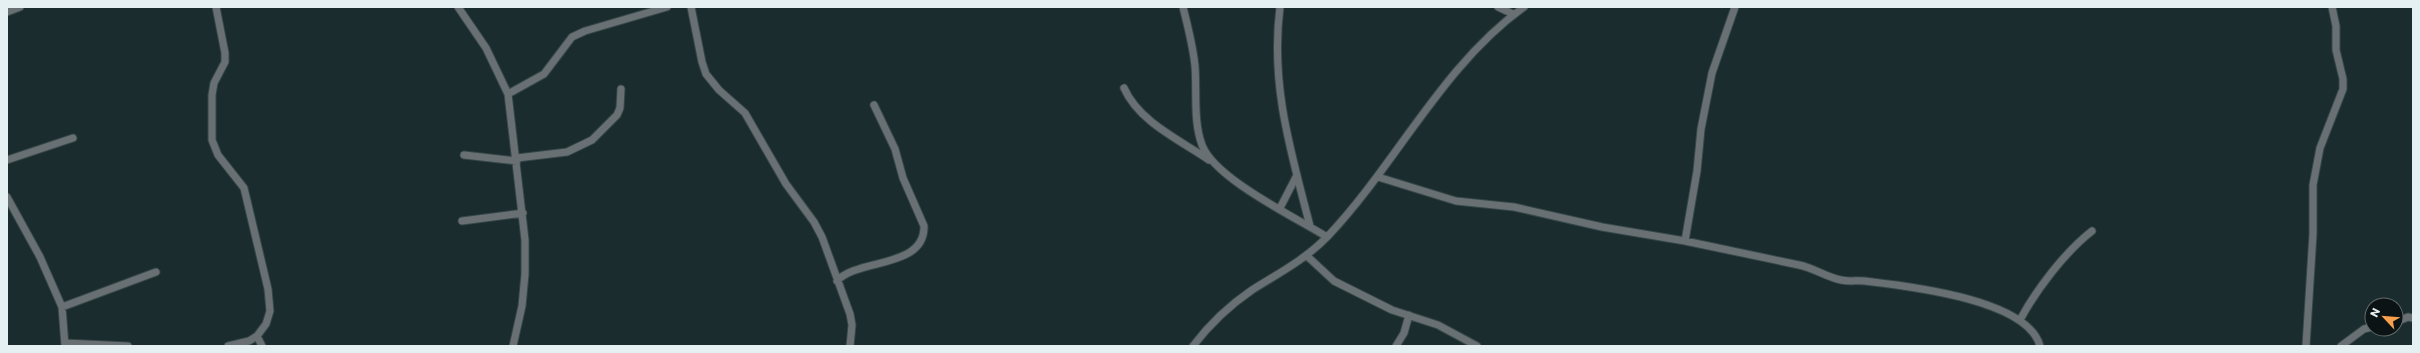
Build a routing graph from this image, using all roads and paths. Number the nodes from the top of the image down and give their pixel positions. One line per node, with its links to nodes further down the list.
1 (20, 7): 12 (street)
2 (216, 7): 40 (street)
3 (458, 7): 16 (street)
4 (667, 7): 16 (street)
5 (691, 7): 35 (street)
6 (1183, 7): 22 (street)
7 (1280, 7): 23 (street)
8 (1498, 7): 13 (street)
9 (1524, 7): 13 (street)
10 (1735, 7): 32 (street)
11 (2332, 7): 51 (street)
12 (7, 12)
13 (1514, 14): 24 (street)
14 (1124, 88): 22 (street)
15 (621, 90): 21 (street)
16 (508, 94): 21 (street)
17 (874, 105): 35 (street)
18 (73, 138): 20 (street)
19 (464, 155): 21 (street)
20 (7, 160)
21 (517, 160): 27 (street)
22 (1209, 160): 26 (street)
23 (1297, 175): 26 (street); 29 (street)
24 (1378, 177): 31 (street); 32 (street)
25 (8, 202): 36 (street)
26 (1280, 208): 29 (street)
27 (523, 213): 28 (street); 45 (street)
28 (462, 221)
29 (1310, 226): 31 (street)
30 (2092, 231): 38 (street)
31 (1327, 236): 33 (street)
32 (1685, 241): 38 (street)
33 (1307, 256): 37 (street); 47 (street)
34 (156, 272): 36 (street)
35 (837, 281): 46 (street)
36 (62, 306): 41 (street)
37 (1409, 316): 48 (street); 49 (street)
38 (2020, 320): 50 (street)
39 (2364, 329): 52 (street)
40 (257, 336): 43 (street); 44 (street)
41 (65, 345): 42 (street)
42 (128, 346)
43 (228, 346)
44 (262, 346)
45 (513, 346)
46 (850, 346)
47 (1193, 346)
48 (1396, 346)
49 (1477, 346)
50 (2040, 346)
51 (2306, 346)
52 (2341, 346)

